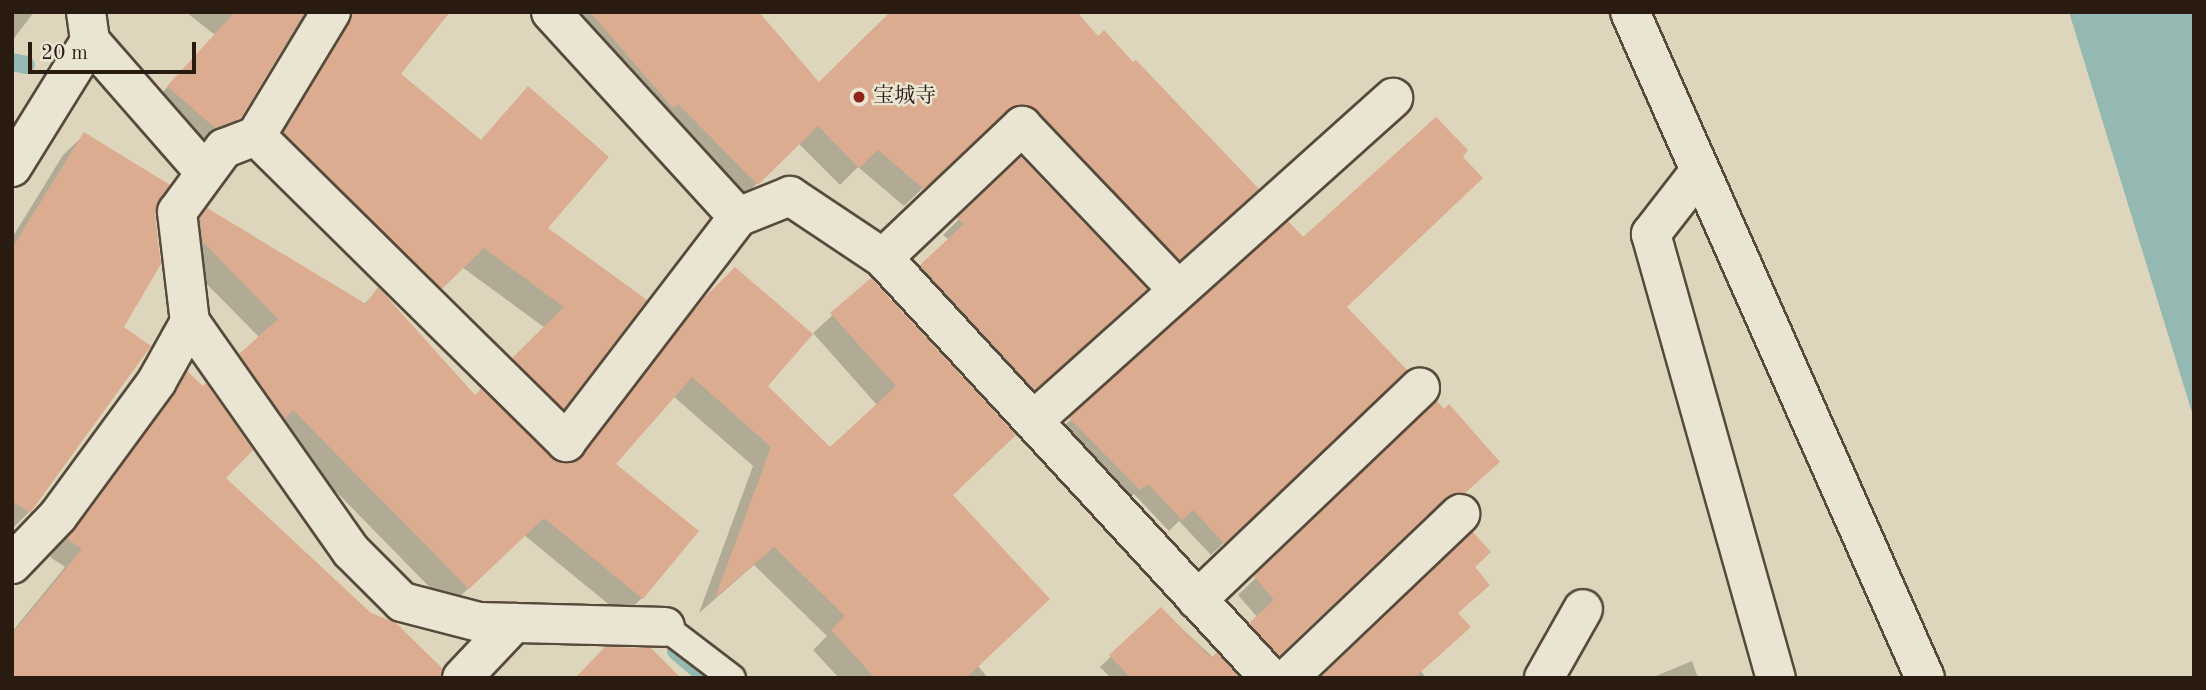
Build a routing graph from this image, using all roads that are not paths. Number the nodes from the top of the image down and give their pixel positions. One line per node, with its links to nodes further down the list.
1 (331, 12): 6 (street)
2 (551, 12): 10 (street)
3 (1630, 12): 9 (street)
4 (88, 27): 7 (street); 8 (street)
5 (1393, 97): 12 (street)
6 (256, 136): 8 (street); 10 (street)
7 (12, 167)
8 (204, 171): 13 (street)
9 (1700, 171): 27 (street); 28 (street)
10 (738, 217): 11 (street)
11 (883, 258): 12 (street); 15 (street)
12 (1178, 290): 15 (street)
13 (190, 322): 17 (street); 20 (street)
14 (1420, 388): 18 (street)
15 (1033, 421): 18 (street)
16 (1460, 514): 25 (street)
17 (12, 564)
18 (1197, 600): 24 (street)
19 (1583, 609): 26 (street)
20 (514, 623): 21 (street); 22 (street)
21 (664, 627): 23 (lane)
22 (462, 678)
23 (732, 678)
24 (1270, 678)
25 (1288, 678)
26 (1544, 678)
27 (1776, 678)
28 (1925, 678)

